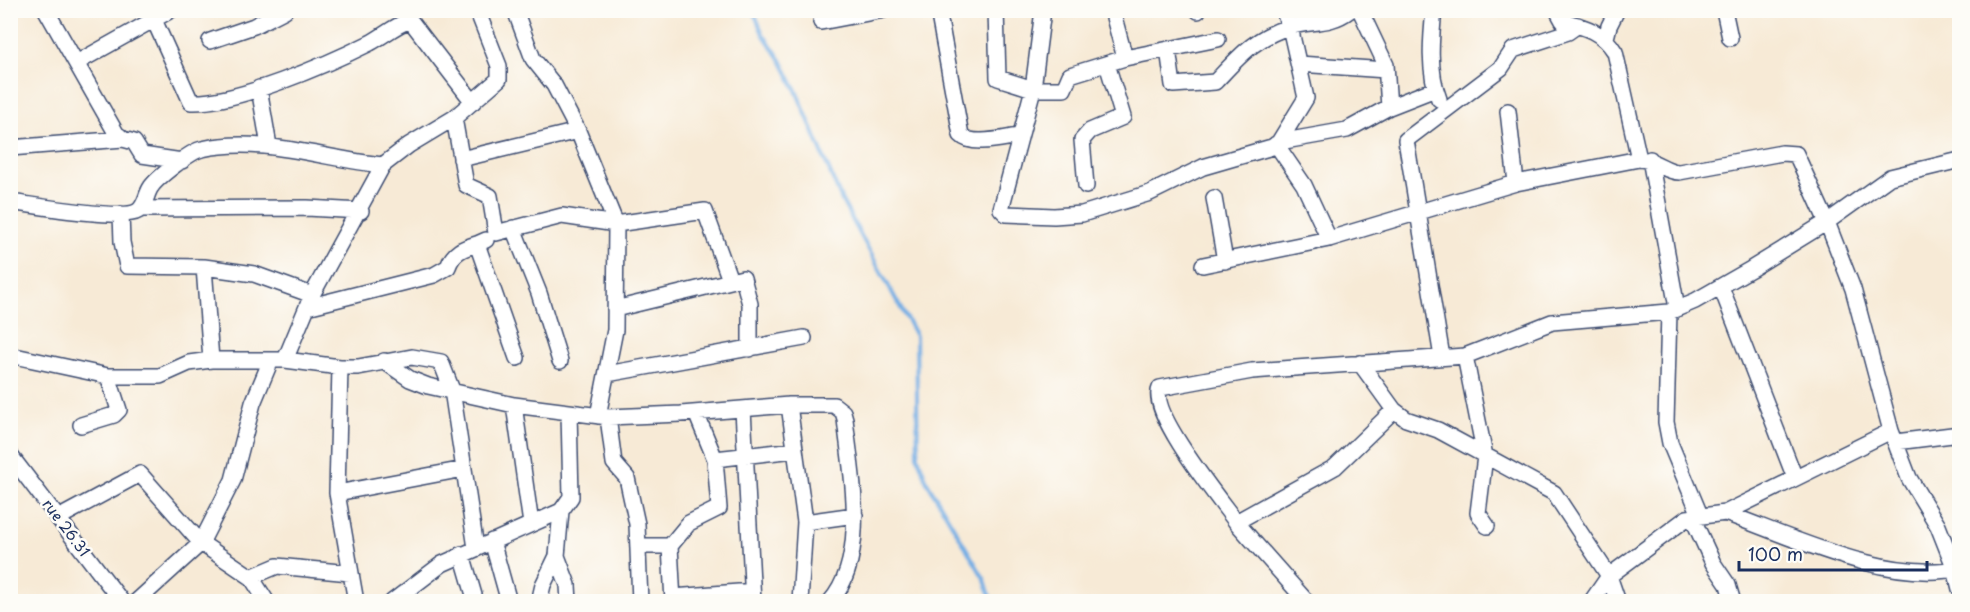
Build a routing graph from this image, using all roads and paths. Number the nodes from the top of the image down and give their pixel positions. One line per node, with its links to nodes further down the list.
1 (46, 10): 28 (street)
2 (171, 10): 18 (street)
3 (285, 10): 25 (street)
4 (477, 10): 35 (street)
5 (515, 10): 40 (street)
6 (884, 10): 19 (street)
7 (938, 10): 41 (street)
8 (996, 10): 33 (street)
9 (1042, 10): 33 (street)
10 (1112, 10): 27 (street)
11 (1283, 10): 21 (street)
12 (1350, 10): 21 (street)
13 (1360, 10): 31 (street)
14 (1434, 10): 34 (street)
15 (1557, 10): 20 (street)
16 (1617, 10): 22 (street)
17 (1724, 10): 23 (street)
18 (155, 22): 28 (street); 32 (street)
19 (820, 22)
20 (1578, 25): 22 (street); 37 (street)
21 (1290, 27): 26 (street); 30 (street)
22 (1606, 38): 47 (street)
23 (1730, 38)
24 (1218, 39): 26 (street)
25 (210, 41)
26 (1168, 49): 27 (street)
27 (1125, 58): 29 (street)
28 (78, 62): 42 (street)
29 (1107, 64): 33 (street); 52 (street)
30 (1299, 64): 31 (street); 43 (street)
31 (1386, 70): 36 (street)
32 (260, 88): 35 (street); 44 (street)
33 (1033, 89): 41 (street)
34 (1435, 89): 36 (street); 37 (street)
35 (473, 102): 39 (street)
36 (1389, 108): 43 (street)
37 (1444, 110): 57 (street)
38 (1508, 111): 51 (street)
39 (454, 118): 46 (street); 50 (street)
40 (578, 131): 46 (street); 60 (street)
41 (1020, 136): 43 (street)
42 (123, 139): 45 (street); 49 (street)
43 (1277, 143): 63 (street)
44 (269, 146): 49 (street); 50 (street)
45 (10, 148)
46 (461, 159): 62 (street)
47 (1644, 159): 51 (street); 59 (street); 72 (street)
48 (1959, 160): 59 (street)
49 (182, 161): 55 (street)
50 (383, 165): 56 (street)
51 (1516, 183): 57 (street)
52 (1086, 186)
53 (1214, 198): 65 (street)
54 (10, 202): 58 (street)
55 (140, 209): 56 (street); 58 (street)
56 (361, 211): 70 (street)
57 (1417, 212): 63 (street); 77 (street)
58 (121, 214): 67 (street)
59 (1827, 222): 69 (street); 97 (street)
60 (616, 224): 61 (street); 68 (street); 71 (street)
61 (513, 228): 62 (street); 82 (street)
62 (496, 233): 64 (street)
63 (1329, 239): 65 (street)
64 (477, 244): 70 (street); 78 (street)
65 (1225, 261): 66 (street)
66 (1203, 265)
67 (204, 267): 70 (street); 79 (street)
68 (730, 280): 71 (street); 74 (street)
69 (1721, 287): 72 (street); 104 (street)
70 (310, 301): 80 (street)
71 (615, 309): 85 (street)
72 (1673, 310): 76 (street); 109 (street)
73 (804, 338): 74 (street)
74 (750, 348): 85 (street)
75 (10, 355): 86 (street)
76 (1465, 356): 77 (street); 101 (street)
77 (1442, 357): 83 (street)
78 (517, 358)
79 (211, 360): 80 (street); 86 (street)
80 (278, 360): 84 (street); 116 (street)
81 (384, 361): 84 (street); 87 (street); 87 (street)
82 (560, 361)
83 (1360, 363): 91 (street); 112 (street)
84 (340, 367): 105 (street)
85 (607, 374): 94 (street)
86 (108, 376): 95 (street)
87 (452, 390): 88 (street); 103 (street)
88 (514, 405): 92 (street); 113 (street)
89 (789, 405): 90 (street); 98 (street); 108 (street)
90 (743, 409): 93 (street); 100 (street)
91 (1394, 410): 101 (street); 112 (street)
92 (569, 412): 94 (street); 106 (street)
93 (696, 413): 94 (street); 102 (street)
94 (603, 416): 117 (street)
95 (81, 425)
96 (1959, 434): 97 (street)
97 (1894, 437): 104 (street); 121 (street)
98 (795, 450): 100 (street); 111 (street)
99 (10, 455): 110 (street, rue 26.31)
100 (745, 455): 102 (street); 126 (street)
101 (1485, 456): 114 (street); 123 (street)
102 (715, 459): 118 (street)
103 (464, 469): 105 (street); 119 (street)
104 (1795, 478): 107 (street)
105 (337, 493): 122 (street)
106 (561, 511): 113 (street); 120 (street)
107 (1725, 513): 109 (street); 121 (street)
108 (855, 514): 111 (street); 140 (street)
109 (1696, 516): 123 (street); 144 (street)
110 (60, 517): 116 (street); 130 (street, rue 26.31)
111 (805, 522): 139 (street)
112 (1236, 522): 141 (street)
113 (531, 524): 115 (street)
114 (1487, 526)
115 (492, 541): 119 (street); 135 (street)
116 (201, 543): 124 (street); 131 (street)
117 (639, 546): 118 (street); 138 (street)
118 (670, 546): 128 (street)
119 (469, 551): 127 (street); 134 (street)
120 (557, 556): 136 (street); 137 (street)
121 (1957, 569): 125 (street)
122 (350, 573): 124 (street); 133 (street)
123 (1609, 576): 142 (street); 143 (street)
124 (251, 577): 132 (street)
125 (1959, 589)
126 (752, 596): 129 (street)
127 (400, 599)
128 (673, 599): 129 (street)
129 (712, 599)
130 (122, 602)
131 (136, 602)
132 (267, 602)
133 (356, 602)
134 (476, 602)
135 (509, 602)
136 (539, 602)
137 (569, 602)
138 (640, 602)
139 (800, 602)
140 (830, 602)
141 (1307, 602)
142 (1590, 602)
143 (1618, 602)
144 (1733, 602)

